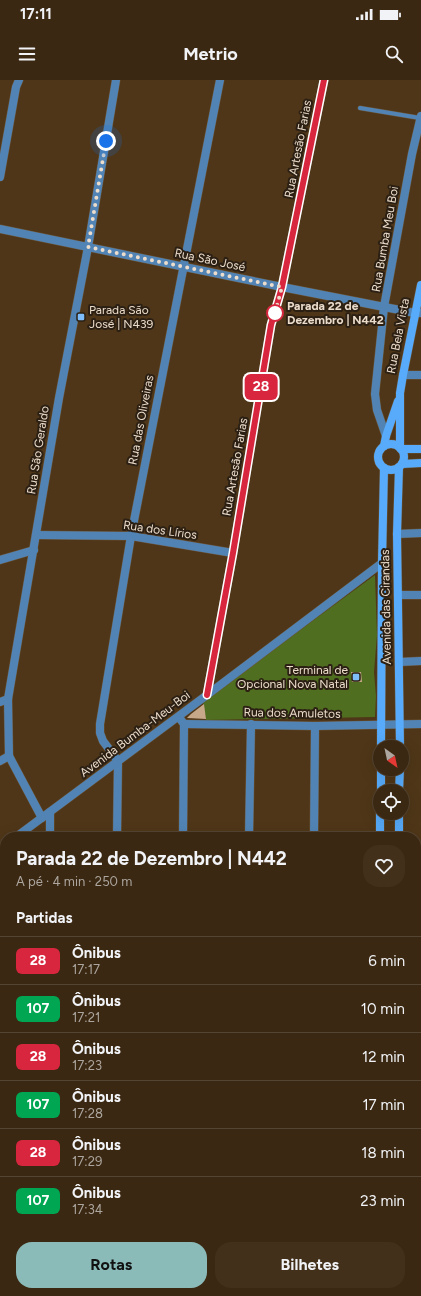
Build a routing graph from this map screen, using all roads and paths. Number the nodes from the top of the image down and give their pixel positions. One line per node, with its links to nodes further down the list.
1 (19, 80): 7 (street)
2 (116, 80): 9 (street, Rua São Geraldo)
3 (220, 80): 10 (street, Rua das Oliveiras)
4 (324, 80): 12 (street, Rua Artesão Farias)
5 (360, 108): 6 (lane)
6 (421, 118): 13 (street, Rua Bumba Meu Boi)
7 (0, 176)
8 (0, 229): 9 (street, Rua São José)
9 (88, 247): 10 (street, Rua São José); 27 (street, Rua São Geraldo)
10 (182, 267): 12 (street, Rua São José); 28 (street, Rua das Oliveiras)
11 (421, 285): 14 (street, Rua Bela Vista)
12 (282, 287): 13 (street, Rua São José); 30 (street, Rua Artesão Farias)
13 (384, 307): 14 (street, Rua São José); 18 (street, Rua Bumba Meu Boi)
14 (418, 313): 15 (street, Rua Bela Vista)
15 (403, 375): 16 (street); 17 (street, Rua Bela Vista)
16 (421, 376)
17 (400, 393): 18 (street); 20 (street)
18 (386, 436): 19 (street)
19 (384, 446): 20 (street); 24 (street)
20 (400, 448): 21 (street); 23 (street)
21 (421, 448)
22 (421, 464): 23 (street)
23 (401, 465): 24 (street); 26 (street, Avenida das Cirandas)
24 (384, 468): 32 (street, Avenida das Cirandas)
25 (421, 533): 26 (street)
26 (397, 534): 33 (street, Avenida das Cirandas)
27 (36, 536): 28 (street, Rua dos Lírios); 29 (street, Rua São Geraldo)
28 (131, 536): 30 (street, Rua dos Lírios); 50 (street, Rua das Oliveiras)
29 (34, 550): 31 (street); 38 (street, Rua São Geraldo)
30 (233, 553): 37 (street, Rua Artesão Farias)
31 (0, 560)
32 (382, 563): 37 (street, Avenida Bumba-Meu-Boi); 43 (street, Avenida das Cirandas)
33 (398, 595): 34 (street); 35 (street, Avenida das Cirandas)
34 (421, 595)
35 (399, 662): 36 (street); 44 (street, Avenida das Cirandas)
36 (421, 662)
37 (207, 695): 39 (street, Avenida Bumba-Meu-Boi)
38 (4, 701): 48 (street, Rua São Geraldo)
39 (178, 716): 40 (street); 50 (street, Avenida Bumba-Meu-Boi)
40 (184, 724): 41 (street, Rua dos Amuletos); 58 (street)
41 (251, 724): 45 (street, Rua dos Amuletos); 59 (street)
42 (421, 724): 44 (street, Rua dos Amuletos)
43 (382, 725): 44 (street, Rua dos Amuletos); 45 (street, Rua dos Amuletos); 46 (street, Avenida das Cirandas)
44 (400, 725): 47 (street, Avenida das Cirandas)
45 (315, 726): 60 (street)
46 (381, 740)
47 (400, 740)
48 (9, 756): 49 (street); 52 (street, Rua São Geraldo)
49 (0, 761)
50 (118, 761): 51 (street, Avenida Bumba-Meu-Boi); 57 (street)
51 (50, 812): 52 (street, Avenida Bumba-Meu-Boi); 56 (street)
52 (42, 818): 55 (street, Avenida Bumba-Meu-Boi)
53 (380, 820): 61 (street)
54 (399, 820): 62 (street)
55 (23, 832)
56 (50, 832)
57 (117, 832)
58 (183, 832)
59 (249, 832)
60 (314, 832)
61 (380, 832)
62 (399, 832)

